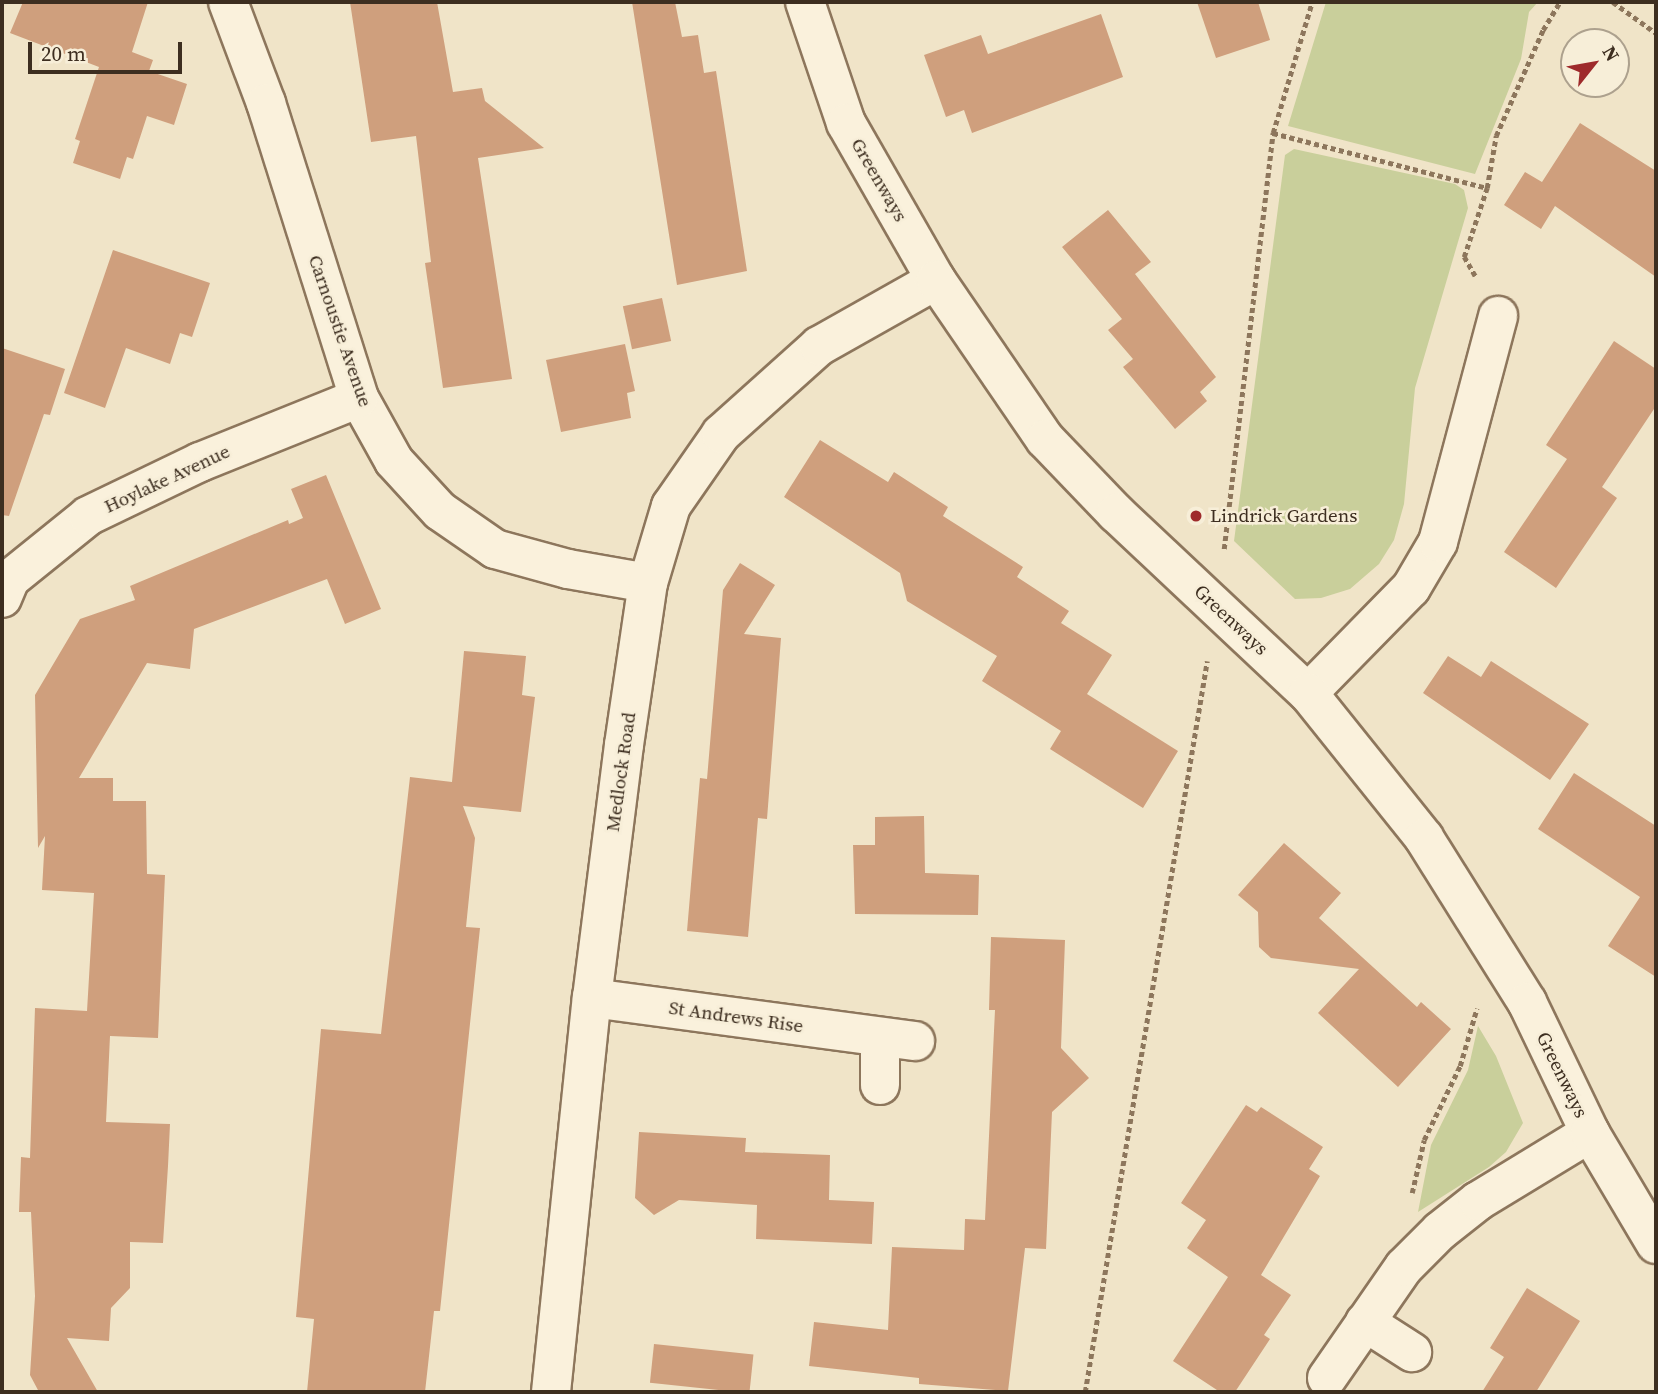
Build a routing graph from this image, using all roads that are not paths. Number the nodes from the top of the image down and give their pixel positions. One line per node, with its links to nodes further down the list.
1 (228, 2): 5 (street, Carnoustie Avenue)
2 (805, 2): 3 (street, Greenways)
3 (936, 280): 6 (street, Medlock Road); 8 (street, Greenways)
4 (1498, 316): 8 (street)
5 (359, 398): 6 (street, Carnoustie Avenue); 7 (street, Hoylake Avenue)
6 (648, 583): 9 (street, Medlock Road)
7 (2, 598)
8 (1308, 693): 11 (street, Greenways)
9 (592, 998): 10 (street, St Andrews Rise); 16 (street, Medlock Road)
10 (880, 1085)
11 (1590, 1133): 12 (street, Greenways); 13 (street)
12 (1656, 1244)
13 (1365, 1322): 14 (street); 15 (street)
14 (1412, 1352)
15 (1327, 1378)
16 (551, 1392)

